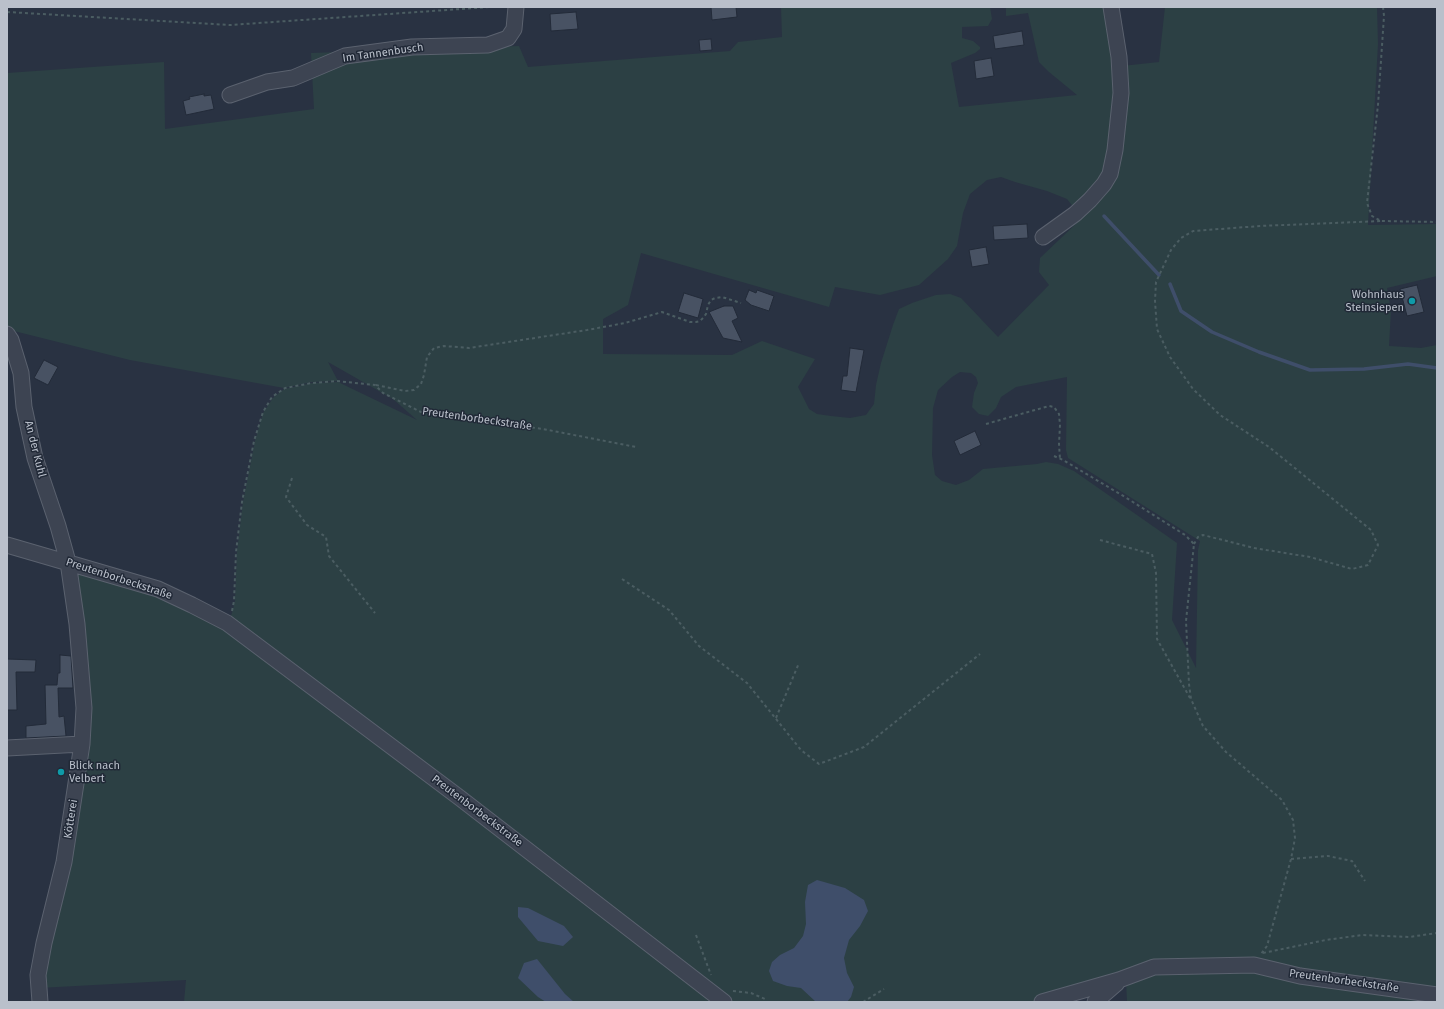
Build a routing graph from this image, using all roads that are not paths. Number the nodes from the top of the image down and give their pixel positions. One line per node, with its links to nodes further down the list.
1 (516, 7): 3 (street, Im Tannenbusch)
2 (1111, 7): 4 (street)
3 (230, 95)
4 (1043, 237)
5 (7, 334): 7 (street, An der Kuhl)
6 (7, 545): 7 (street, Preutenborbeckstraße)
7 (68, 562): 8 (street, Kötterei); 12 (street, Preutenborbeckstraße)
8 (82, 744): 9 (street); 13 (street, Kötterei)
9 (7, 748)
10 (1120, 980): 11 (street, Preutenborbeckstraße); 14 (street, Preutenborbeckstraße); 15 (street)
11 (1437, 995)
12 (727, 996)
13 (40, 1002)
14 (1042, 1002)
15 (1095, 1002)

